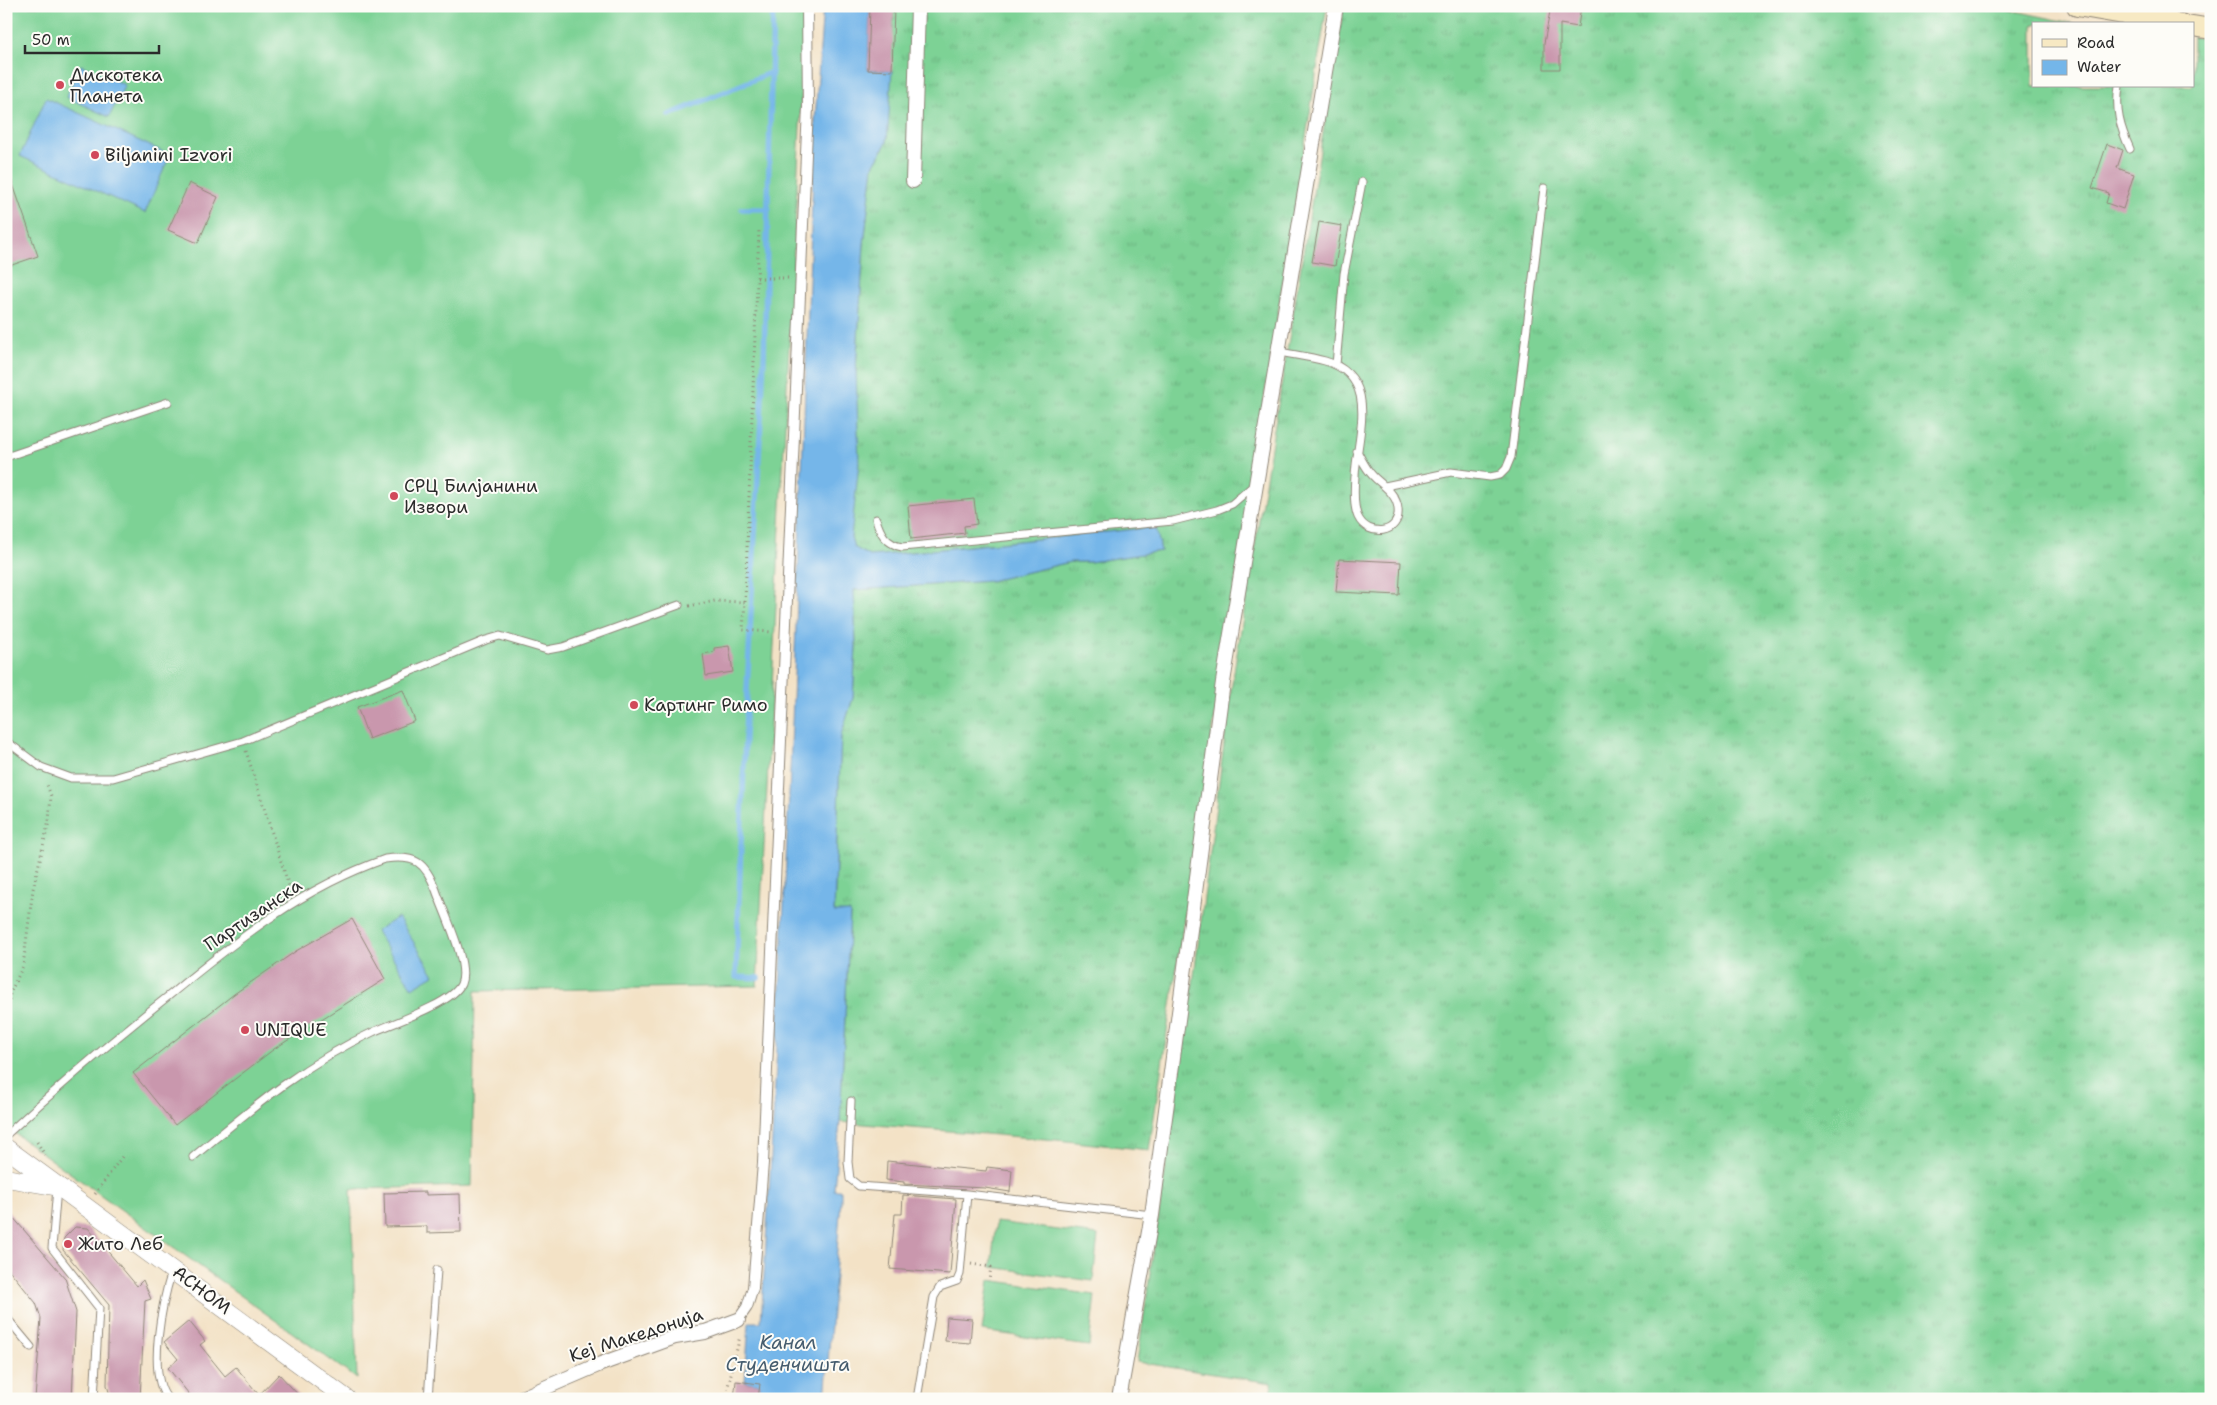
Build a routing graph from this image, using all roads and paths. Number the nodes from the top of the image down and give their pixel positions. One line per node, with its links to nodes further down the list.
1 (807, 6): 47 (street)
2 (918, 6): 11 (street)
3 (1336, 6): 17 (street)
4 (2077, 6): 5 (main road)
5 (2139, 20): 6 (main road)
6 (2160, 22)
7 (2194, 26): 8 (main road)
8 (2211, 29)
9 (2119, 88): 10 (lane)
10 (2130, 149)
11 (914, 181)
12 (1362, 182): 18 (lane)
13 (1544, 188): 23 (lane)
14 (760, 228): 15 (path)
15 (758, 278): 16 (path); 25 (path)
16 (775, 278)
17 (1280, 352): 18 (lane); 22 (street)
18 (1336, 365): 20 (lane)
19 (168, 402): 21 (lane)
20 (1357, 451): 23 (lane); 23 (lane)
21 (6, 457)
22 (1258, 481): 24 (lane); 42 (street)
23 (1385, 486)
24 (876, 518)
25 (745, 602): 26 (path); 27 (path)
26 (679, 605): 28 (lane)
27 (760, 631)
28 (243, 740): 30 (lane); 31 (path)
29 (6, 741): 30 (lane)
30 (41, 768): 32 (path)
31 (293, 901): 34 (lane, Партизанска); 37 (lane, Партизанска)
32 (6, 1030)
33 (851, 1101): 40 (lane)
34 (6, 1135)
35 (6, 1148): 39 (street, АСНОМ)
36 (124, 1154): 41 (path)
37 (193, 1157)
38 (6, 1178): 39 (street)
39 (57, 1187): 41 (street, АСНОМ); 51 (lane)
40 (967, 1194): 42 (lane); 43 (lane)
41 (86, 1207): 44 (street, АСНОМ)
42 (1152, 1215): 58 (street)
43 (961, 1263): 46 (path); 57 (lane)
44 (172, 1268): 52 (lane); 53 (street, АСНОМ)
45 (437, 1270): 54 (lane)
46 (989, 1280)
47 (746, 1307): 49 (street); 56 (path)
48 (6, 1317): 50 (lane)
49 (738, 1320): 55 (street, Кеј Македонија)
50 (31, 1347)
51 (94, 1399)
52 (168, 1399)
53 (347, 1399)
54 (428, 1399)
55 (519, 1399)
56 (725, 1399)
57 (917, 1399)
58 (1119, 1399)

